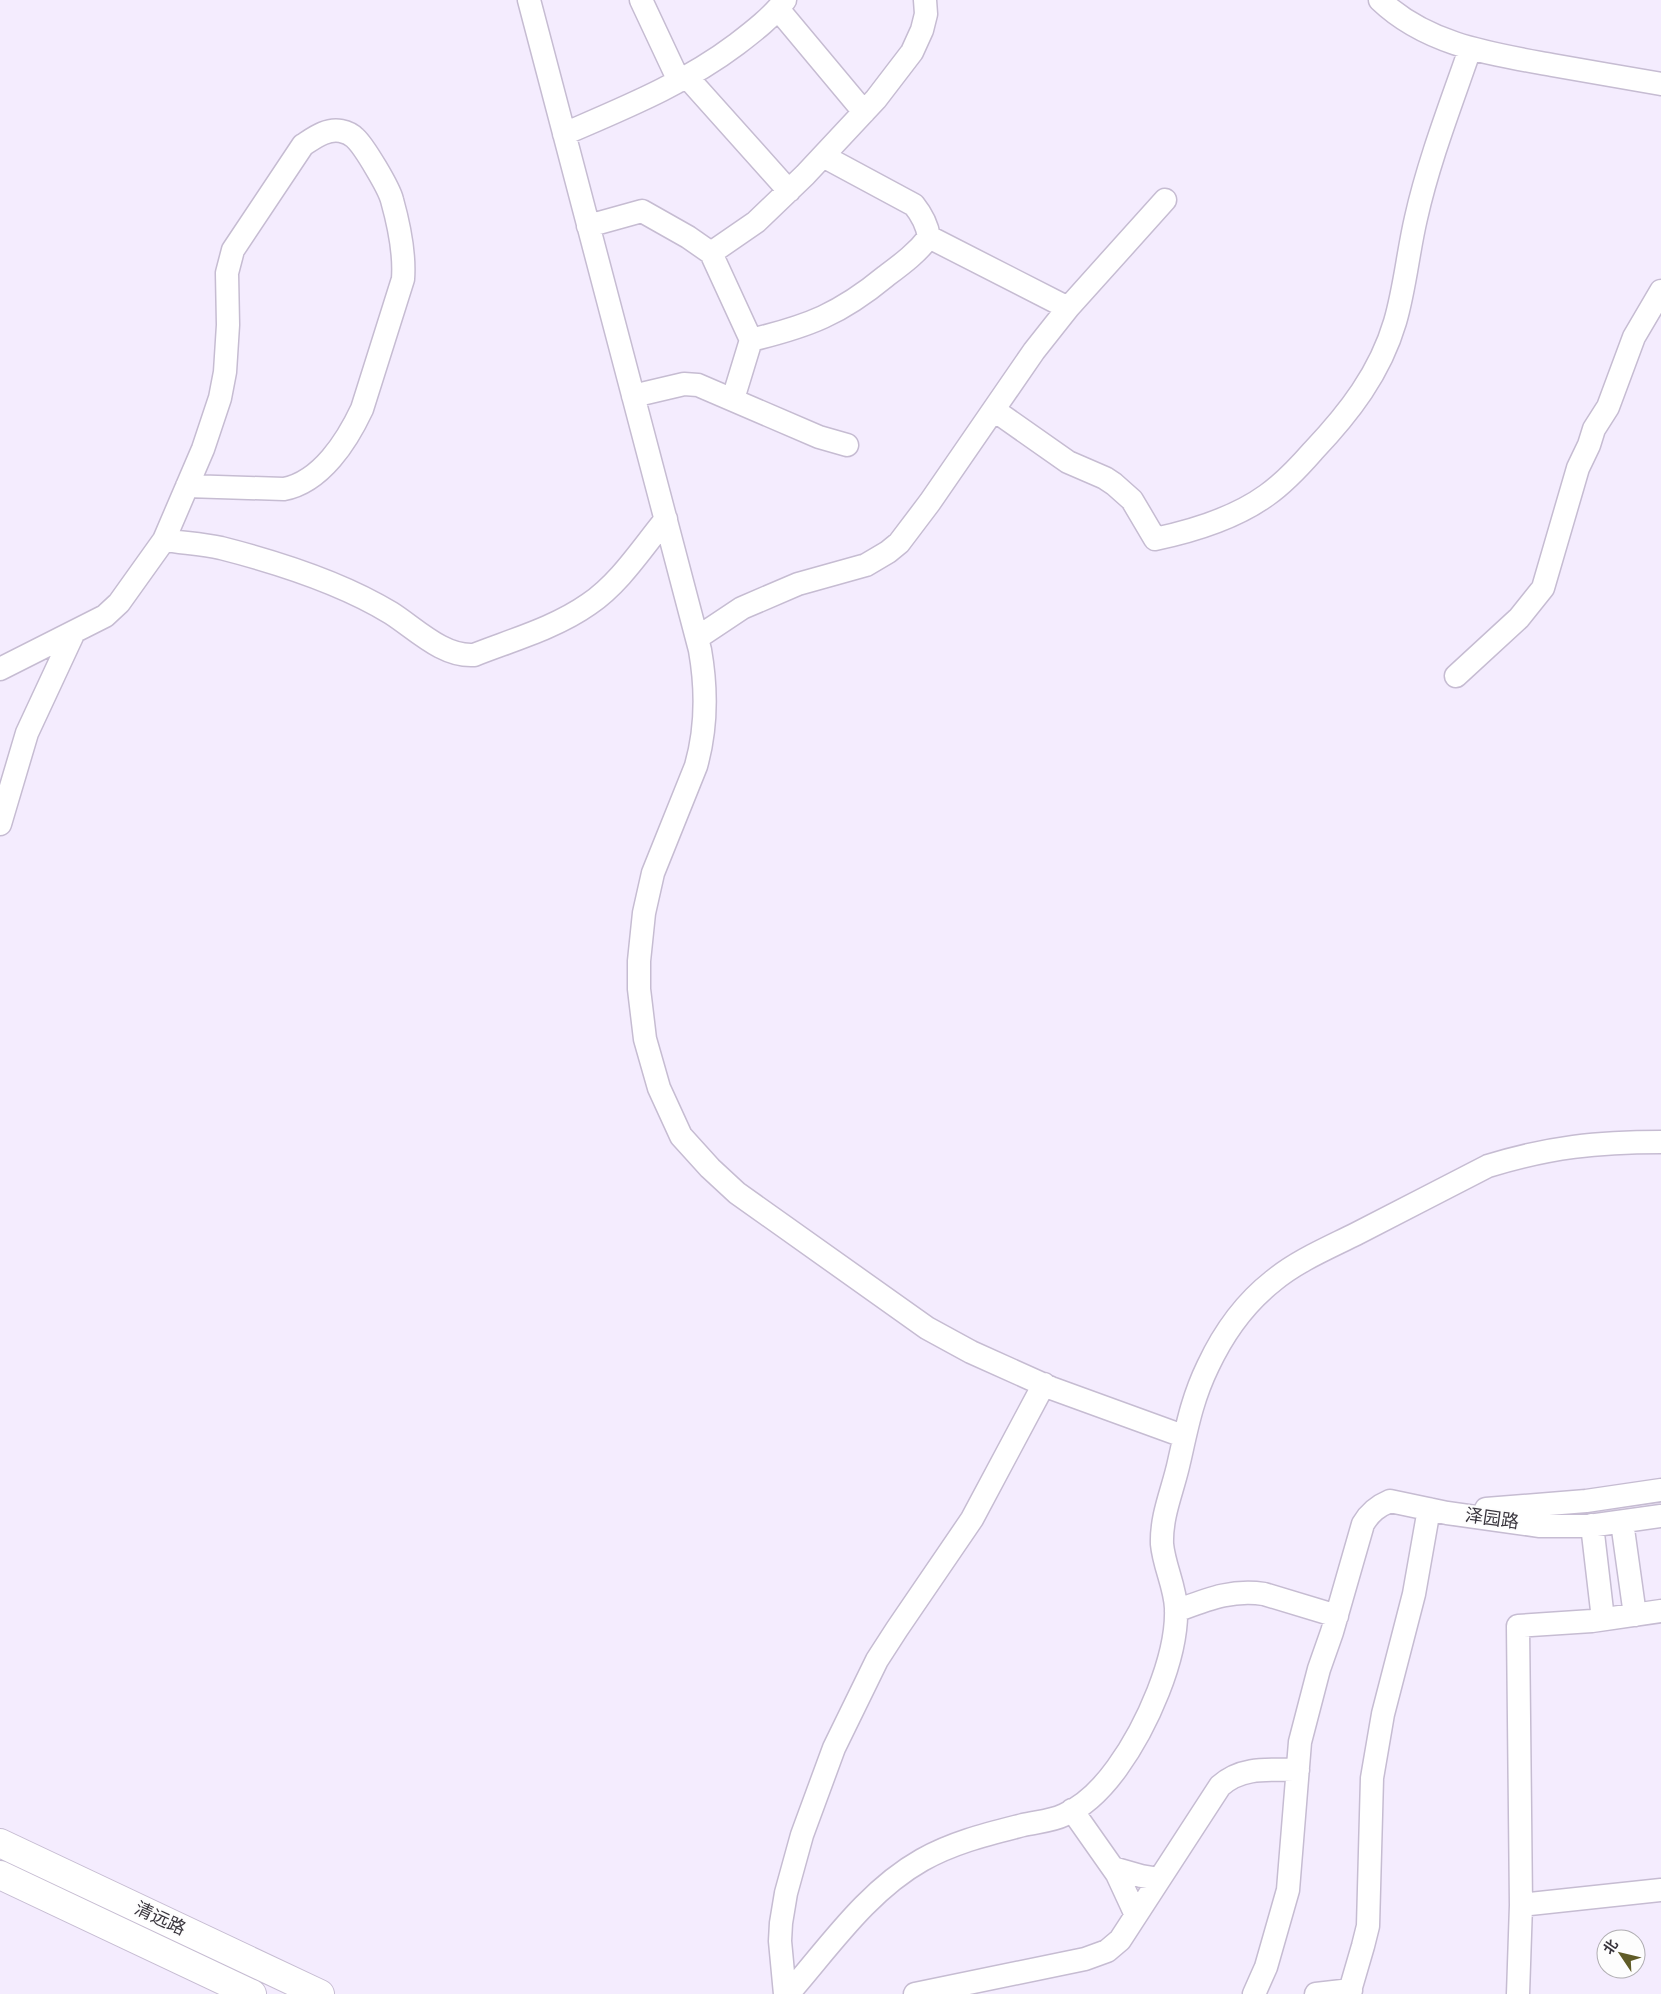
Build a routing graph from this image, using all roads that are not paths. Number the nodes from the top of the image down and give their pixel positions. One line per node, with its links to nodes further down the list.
1 (529, 0): 10 (street)
2 (641, 0): 7 (street)
3 (926, 0): 9 (street)
4 (1380, 0): 6 (street)
5 (782, 3): 7 (street); 9 (street)
6 (1470, 49): 8 (street); 22 (street)
7 (683, 79): 10 (street); 12 (street)
8 (1661, 84)
9 (864, 112): 11 (street)
10 (564, 134): 14 (street)
11 (823, 156): 12 (street); 15 (street)
12 (789, 191): 16 (street)
13 (1165, 200): 18 (street)
14 (588, 226): 16 (street); 20 (street)
15 (929, 237): 18 (street); 19 (street)
16 (711, 254): 19 (street)
17 (1661, 292): 30 (street)
18 (1068, 308): 22 (street)
19 (751, 340): 21 (street)
20 (633, 396): 21 (street); 25 (street)
21 (733, 399): 23 (street)
22 (994, 410): 28 (street)
23 (847, 445)
24 (187, 486): 24 (street); 26 (street)
25 (666, 519): 26 (street); 28 (street)
26 (164, 540): 27 (street)
27 (74, 632): 29 (street); 31 (street)
28 (697, 638): 33 (street)
29 (0, 669)
30 (1456, 676)
31 (0, 824)
32 (1661, 1142): 34 (street)
33 (1044, 1384): 34 (street); 57 (street)
34 (1183, 1436): 40 (street)
35 (1661, 1490): 36 (street, 泽园路)
36 (1438, 1511): 39 (street, 泽园路); 43 (street); 54 (street)
37 (1661, 1516): 38 (street, 泽园路)
38 (1622, 1522): 39 (street, 泽园路); 42 (street)
39 (1592, 1525): 44 (street)
40 (1176, 1611): 43 (street); 46 (street)
41 (1661, 1611): 42 (street)
42 (1635, 1615): 44 (street)
43 (1337, 1616): 45 (street)
44 (1603, 1619): 52 (street)
45 (1298, 1770): 50 (street); 59 (street)
46 (1072, 1810): 48 (street); 57 (street)
47 (0, 1843): 56 (main road, 清远路)
48 (1112, 1868): 50 (street); 53 (street)
49 (0, 1875): 55 (main road, 清远路)
50 (1159, 1879): 53 (street)
51 (1661, 1890): 52 (street)
52 (1520, 1905): 61 (street)
53 (1136, 1915): 58 (street)
54 (1350, 1992): 60 (street)
55 (252, 1994)
56 (320, 1994)
57 (786, 1994)
58 (915, 1994)
59 (1254, 1994)
60 (1316, 1994)
61 (1518, 1994)

